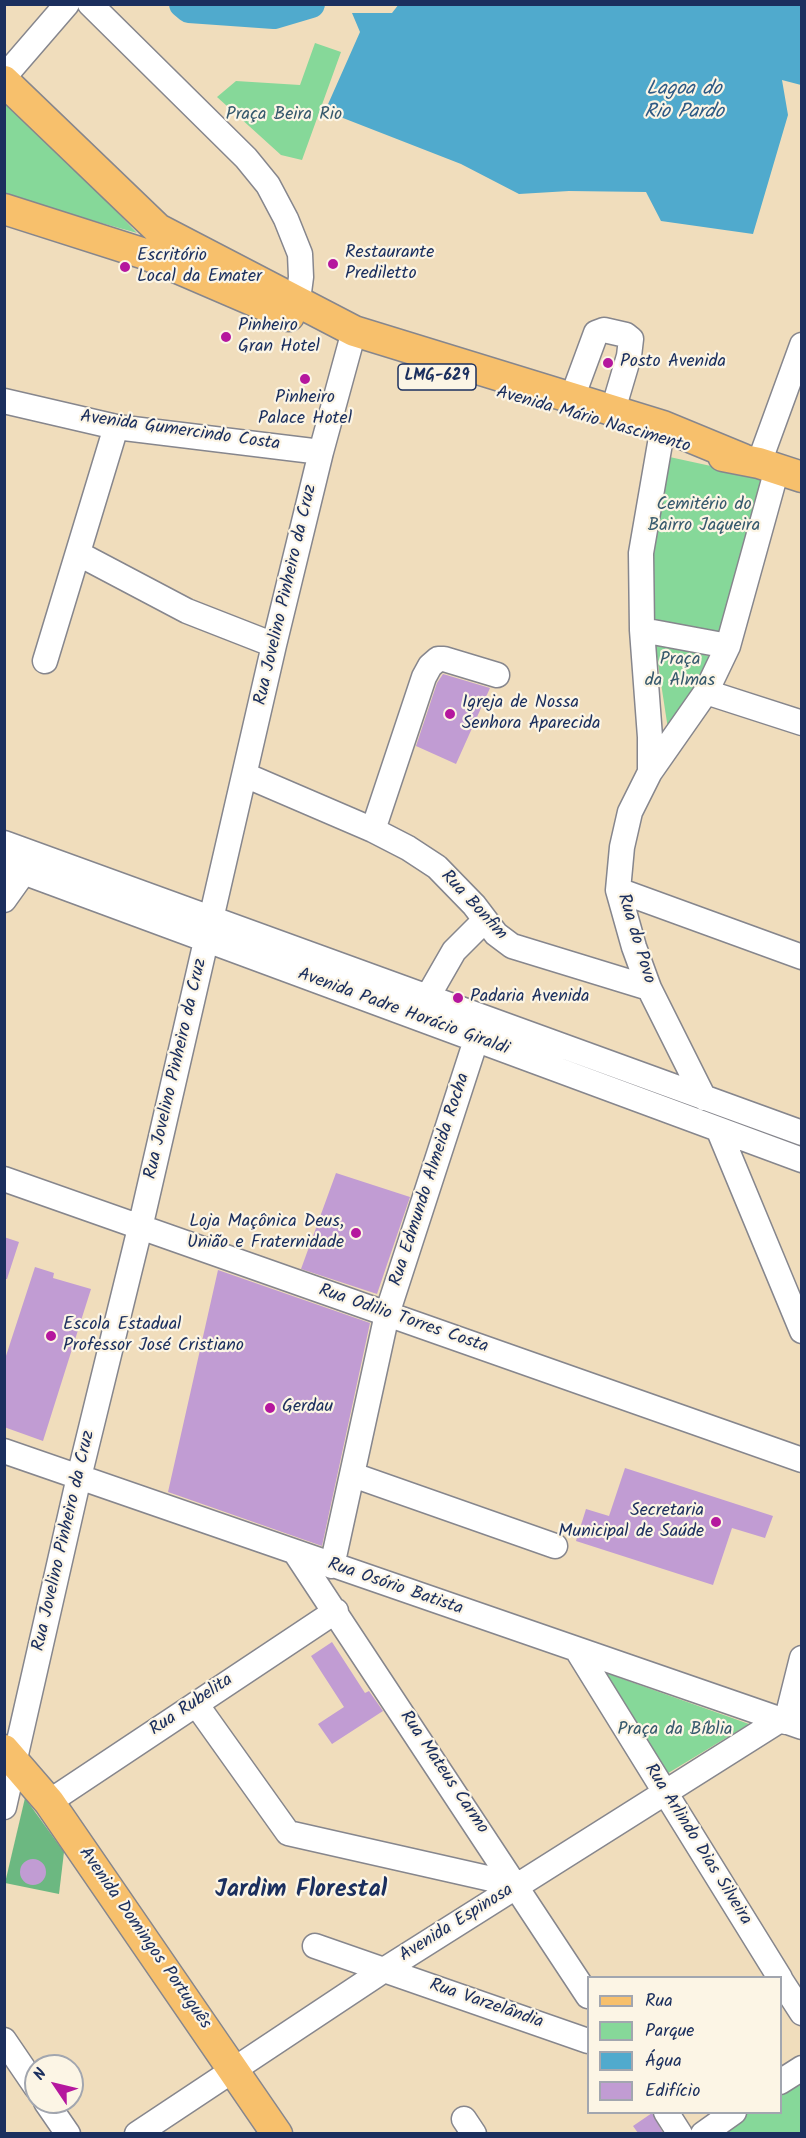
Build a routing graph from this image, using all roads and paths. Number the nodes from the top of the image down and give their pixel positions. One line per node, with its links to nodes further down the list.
1 (67, 4): 3 (street)
2 (90, 4): 6 (street)
3 (4, 79): 5 (main road)
4 (4, 209): 5 (main road)
5 (152, 242): 6 (main road, Avenida Mário Nascimento)
6 (294, 308): 7 (main road, Avenida Mário Nascimento / LMG-629)
7 (351, 340): 9 (main road, Avenida Mário Nascimento / LMG-629); 13 (main road, Avenida Mário Nascimento / LMG-629); 14 (street, Rua Jovelino Pinheiro da Cruz)
8 (801, 345): 15 (street)
9 (572, 398): 11 (main road, Avenida Mário Nascimento / LMG-629); 11 (street)
10 (4, 401): 12 (street, Avenida Gumercindo Costa)
11 (613, 410): 13 (main road, Avenida Mário Nascimento / LMG-629)
12 (116, 427): 14 (street, Avenida Gumercindo Costa); 16 (street)
13 (662, 435): 15 (main road, Avenida Mário Nascimento / LMG-629); 17 (street, Rua do Povo)
14 (321, 452): 18 (street, Rua Jovelino Pinheiro da Cruz)
15 (770, 467): 19 (street)
16 (79, 554): 18 (street); 20 (street)
17 (642, 630): 19 (street); 24 (street, Rua do Povo)
18 (274, 645): 25 (street, Rua Jovelino Pinheiro da Cruz)
19 (728, 646): 22 (street)
20 (45, 661)
21 (497, 675): 26 (street)
22 (706, 692): 23 (street); 24 (street)
23 (801, 723)
24 (650, 772): 29 (street, Rua do Povo)
25 (245, 775): 26 (street, Rua Bonfim); 32 (street, Rua Jovelino Pinheiro da Cruz)
26 (373, 830): 31 (street, Rua Bonfim)
27 (4, 843): 32 (street, Avenida Padre Horácio Giraldi)
28 (14, 868): 30 (street); 32 (street, Avenida Padre Horácio Giraldi)
29 (618, 890): 33 (street); 34 (street, Rua do Povo)
30 (4, 900)
31 (485, 920): 34 (street, Rua Bonfim); 35 (street)
32 (210, 929): 35 (street, Avenida Padre Horácio Giraldi); 36 (street, Avenida Padre Horácio Giraldi); 42 (street, Rua Jovelino Pinheiro da Cruz)
33 (801, 957)
34 (649, 988): 37 (street, Rua do Povo)
35 (427, 998): 37 (street, Avenida Padre Horácio Giraldi)
36 (476, 1040): 38 (street, Avenida Padre Horácio Giraldi); 43 (street, Rua Edmundo Almeida Rocha)
37 (704, 1098): 39 (street, Avenida Padre Horácio Giraldi)
38 (719, 1131): 40 (street, Avenida Padre Horácio Giraldi); 44 (street)
39 (801, 1133)
40 (801, 1160)
41 (4, 1179): 42 (street, Rua Odilio Torres Costa)
42 (140, 1228): 43 (street, Rua Odilio Torres Costa); 48 (street, Rua Jovelino Pinheiro da Cruz)
43 (387, 1314): 46 (street, Rua Odilio Torres Costa); 47 (street, Rua Edmundo Almeida Rocha)
44 (801, 1331)
45 (4, 1451): 48 (street, Rua Osório Batista)
46 (801, 1460)
47 (353, 1475): 49 (street); 51 (street, Rua Edmundo Almeida Rocha)
48 (79, 1477): 50 (street, Rua Osório Batista); 57 (street, Rua Jovelino Pinheiro da Cruz)
49 (555, 1546)
50 (295, 1552): 51 (street, Rua Osório Batista); 52 (street, Rua Mateus Carmo)
51 (332, 1566): 53 (street, Rua Osório Batista)
52 (336, 1611): 55 (street, Rua Rubelita); 61 (street, Rua Mateus Carmo)
53 (577, 1650): 56 (street, Rua Osório Batista); 58 (street, Rua Arlindo Dias Silveira)
54 (801, 1658): 56 (street)
55 (196, 1704): 59 (street, Rua Rubelita); 61 (street)
56 (789, 1723): 58 (street, Avenida Espinosa)
57 (9, 1755): 59 (main road, Avenida Domingos Português); 60 (street, Rua Jovelino Pinheiro da Cruz)
58 (664, 1793): 61 (street, Avenida Espinosa); 64 (street, Rua Arlindo Dias Silveira)
59 (49, 1802): 72 (main road, Avenida Domingos Português)
60 (4, 1807)
61 (518, 1885): 63 (street, Avenida Espinosa); 66 (street, Rua Mateus Carmo)
62 (315, 1946): 63 (street, Rua Varzelândia)
63 (384, 1970): 69 (street, Rua Varzelândia); 72 (street, Avenida Espinosa)
64 (779, 1976)
65 (782, 1981): 67 (street, Rua Arlindo Dias Silveira)
66 (587, 1994)
67 (801, 2013)
68 (4, 2040): 71 (street)
69 (587, 2041)
70 (801, 2068): 73 (street)
71 (24, 2069)
72 (234, 2071): 78 (street, Avenida Espinosa); 79 (main road, Avenida Domingos Português)
73 (782, 2081)
74 (55, 2114): 77 (street)
75 (667, 2114): 80 (street)
76 (731, 2114): 81 (street)
77 (68, 2133)
78 (137, 2133)
79 (277, 2133)
80 (680, 2133)
81 (703, 2133)

